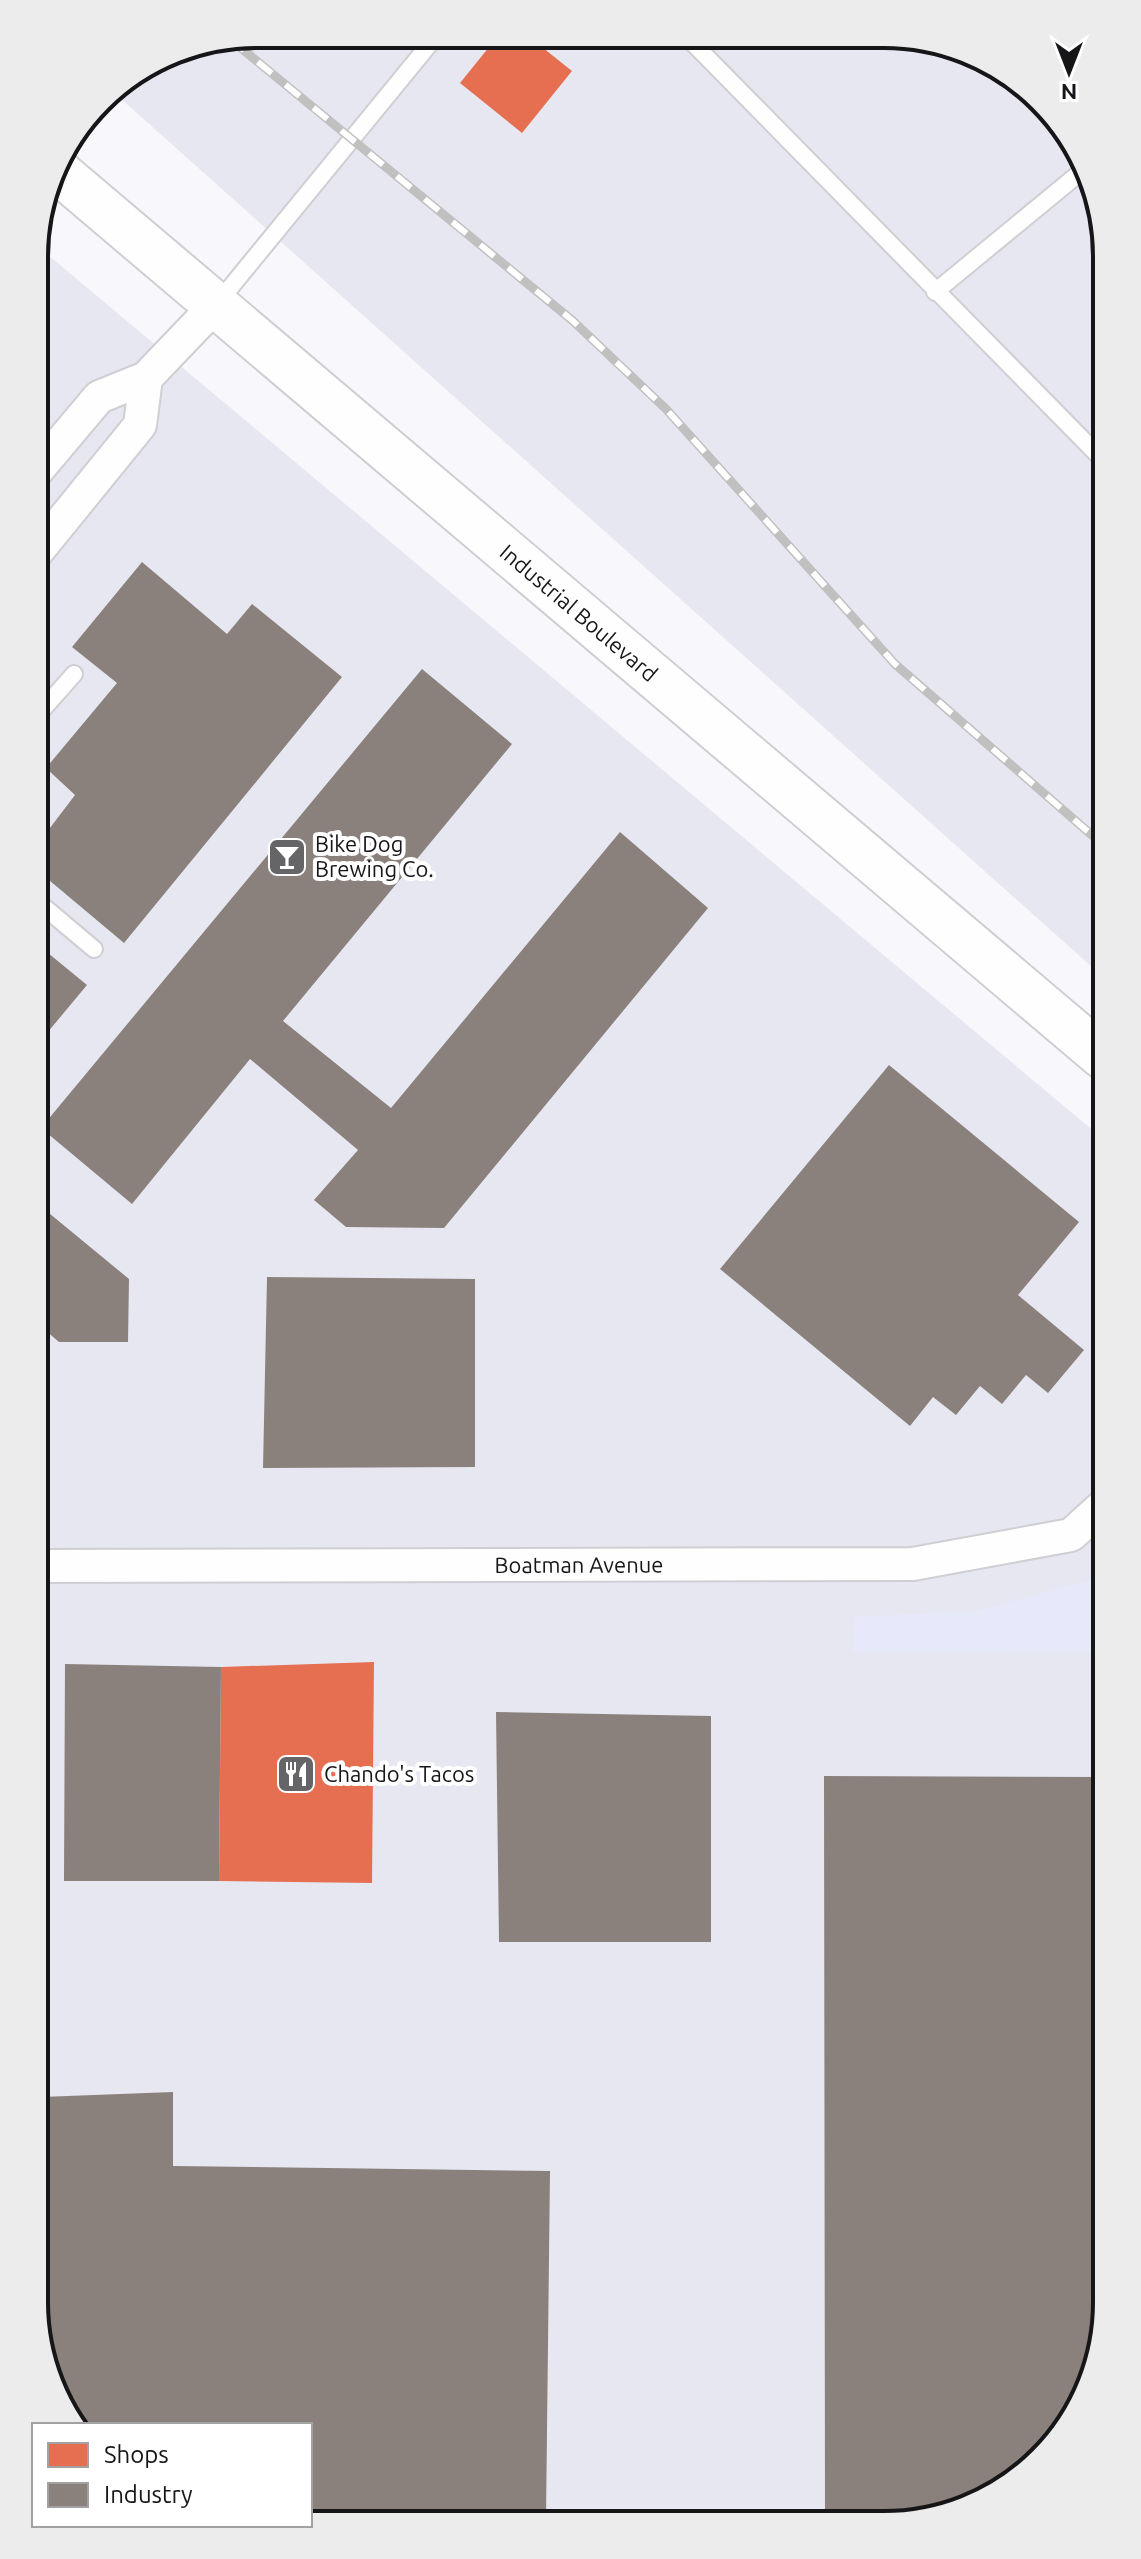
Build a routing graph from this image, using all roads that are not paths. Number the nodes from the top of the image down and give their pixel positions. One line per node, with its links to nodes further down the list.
1 (426, 48): 6 (lane)
2 (698, 48): 5 (lane)
3 (1076, 176): 5 (lane)
4 (64, 177): 6 (main road, Industrial Boulevard)
5 (935, 292): 8 (lane)
6 (215, 306): 7 (street); 15 (main road, Industrial Boulevard)
7 (146, 378): 9 (street); 10 (street)
8 (1093, 450)
9 (48, 451)
10 (48, 538)
11 (74, 674): 12 (lane)
12 (48, 703)
13 (48, 910): 14 (lane)
14 (94, 949)
15 (1093, 1048)
16 (1093, 1515): 17 (street, Boatman Avenue)
17 (48, 1566)

